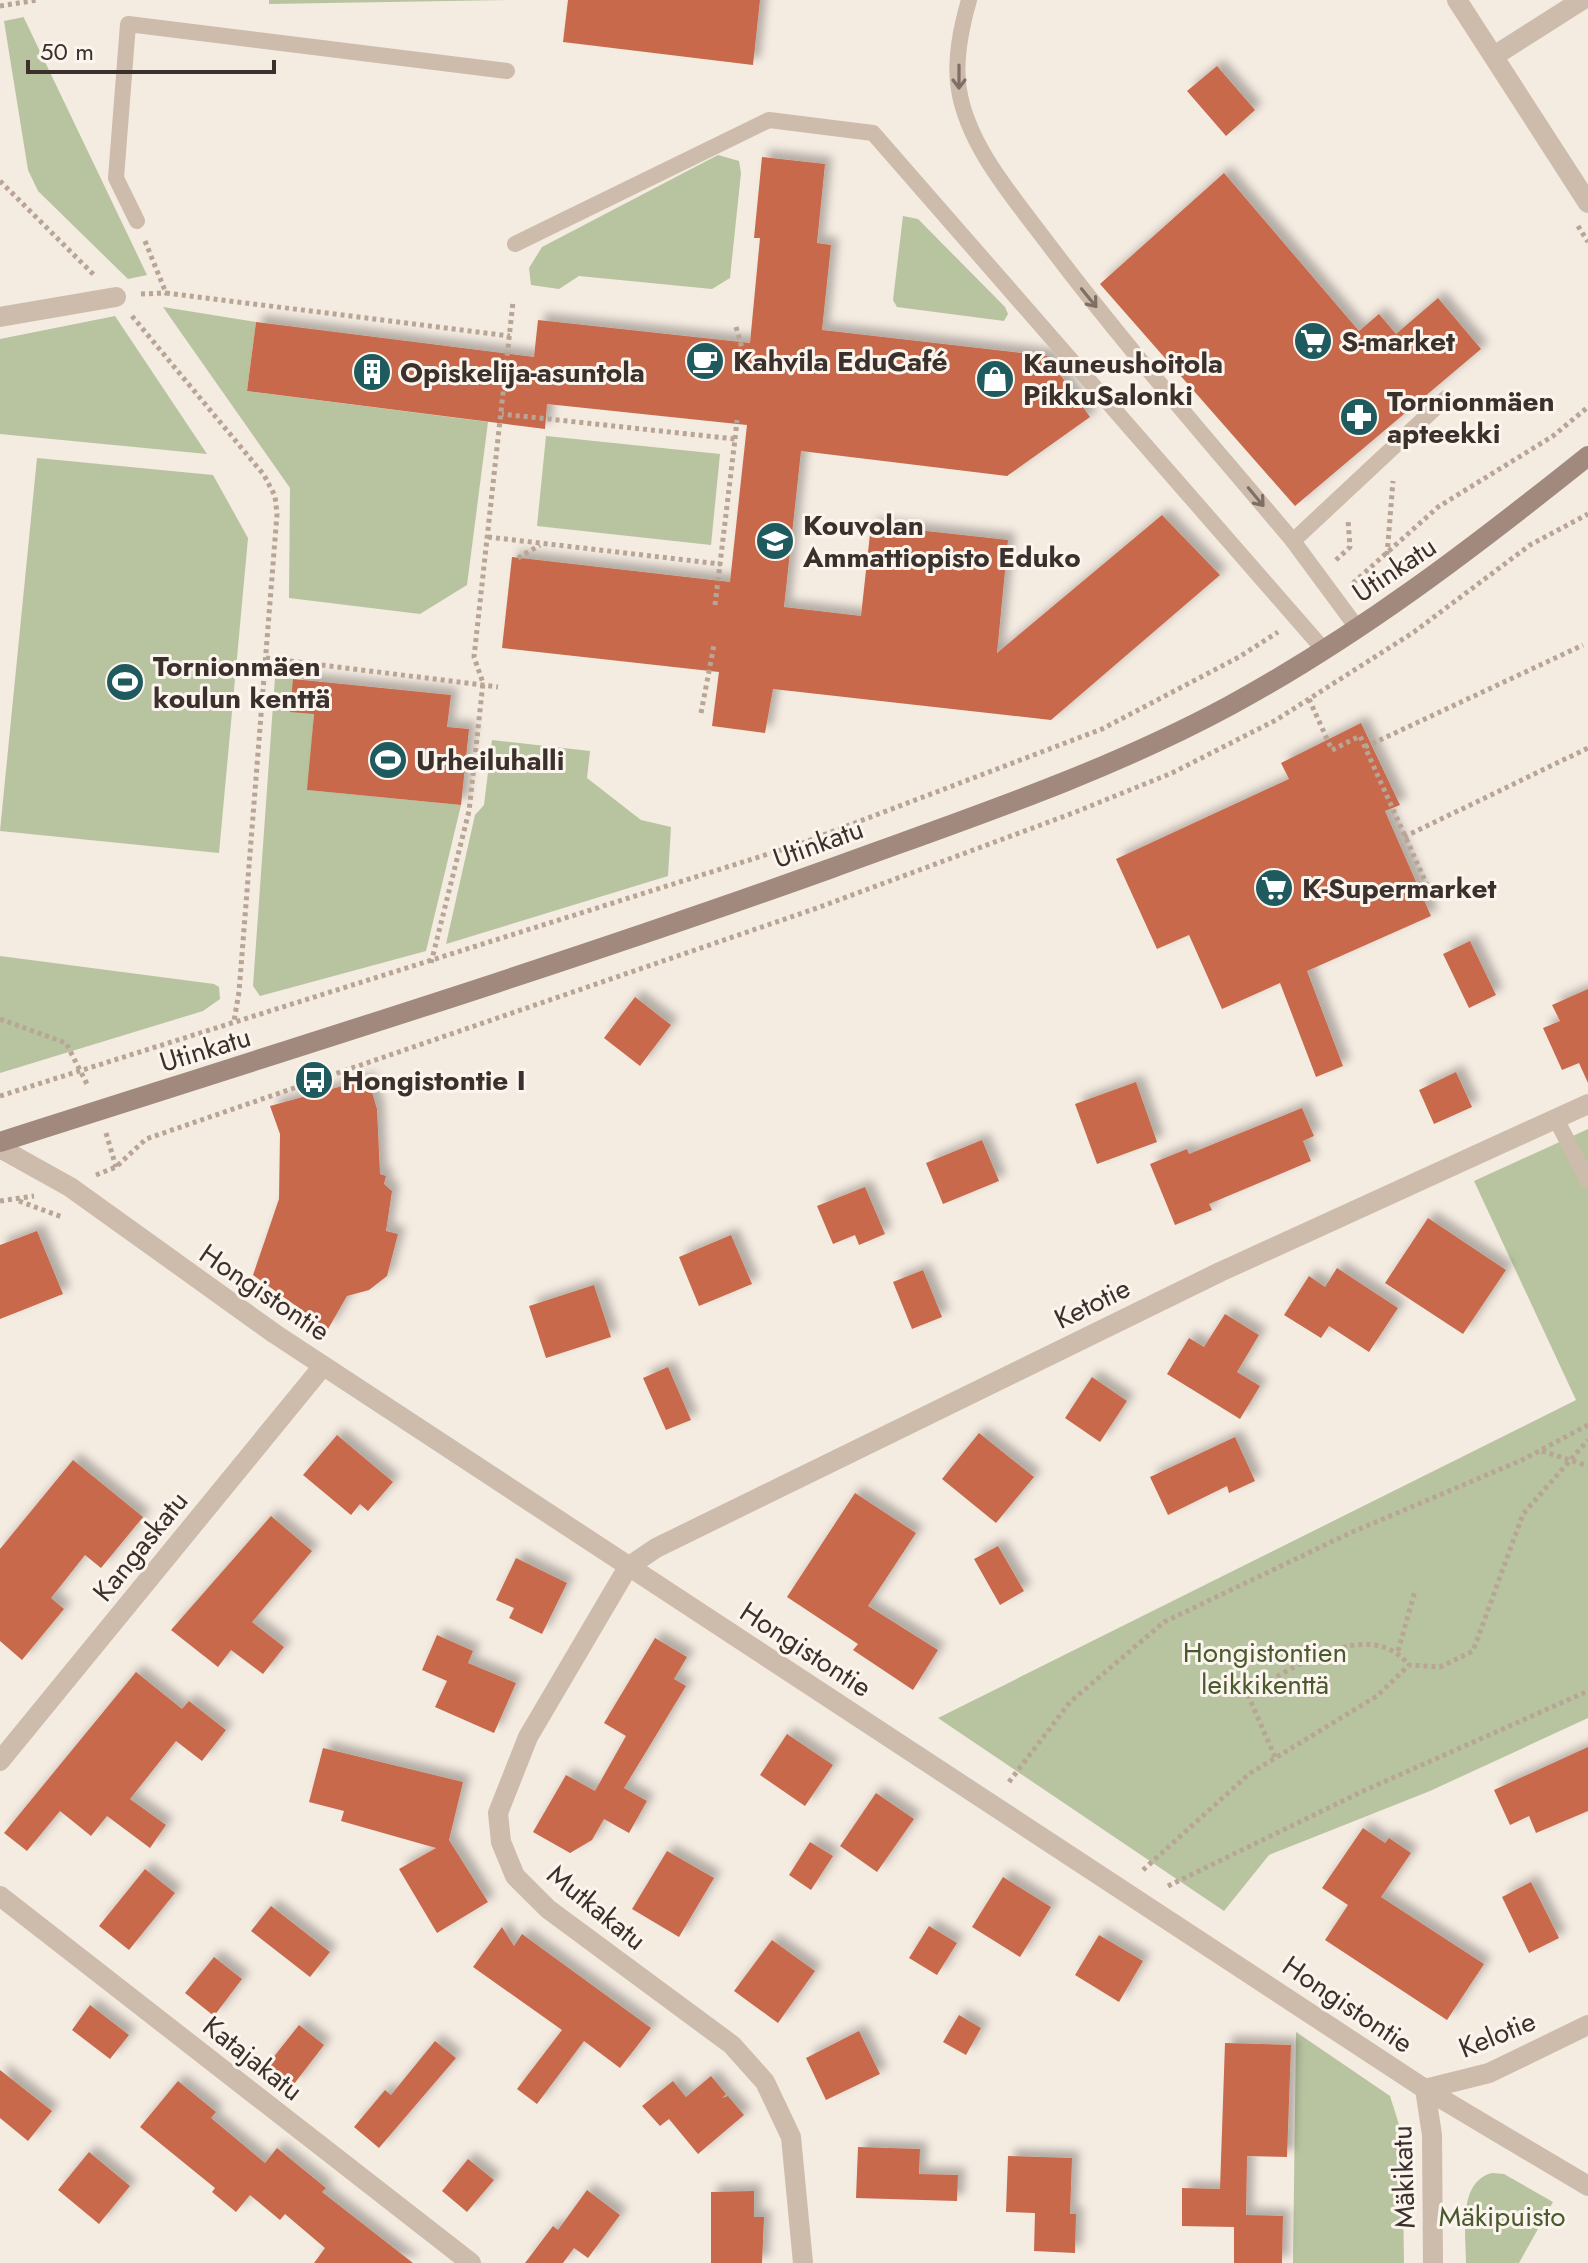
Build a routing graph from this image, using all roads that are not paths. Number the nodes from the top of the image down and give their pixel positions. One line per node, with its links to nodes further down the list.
1 (969, 0): 13 (lane, one-way to 13)
2 (1457, 0): 4 (street)
3 (1582, 0): 4 (street)
4 (1494, 56): 6 (street)
5 (507, 71): 7 (lane)
6 (1588, 203)
7 (137, 221)
8 (515, 244): 15 (lane)
9 (116, 297): 10 (street)
10 (0, 317)
11 (1446, 398): 13 (lane)
12 (1588, 456): 14 (street, Utinkatu)
13 (1293, 541): 14 (lane)
14 (1358, 629): 15 (street, Utinkatu)
15 (1324, 650): 18 (street, Utinkatu)
16 (1588, 1104): 17 (street, Ketotie)
17 (1556, 1119): 19 (lane); 21 (street, Ketotie)
18 (0, 1145): 20 (street, Hongistontie)
19 (1588, 1181)
20 (323, 1366): 21 (street, Hongistontie); 22 (street, Kangaskatu)
21 (628, 1567): 25 (street, Hongistontie); 28 (street, Mutkakatu)
22 (0, 1761)
23 (0, 1896): 27 (street, Katajakatu)
24 (1588, 2025): 25 (street, Kelotie)
25 (1425, 2089): 26 (street, Hongistontie); 29 (street, Mäkikatu)
26 (1588, 2186)
27 (471, 2263)
28 (803, 2263)
29 (1433, 2263)

